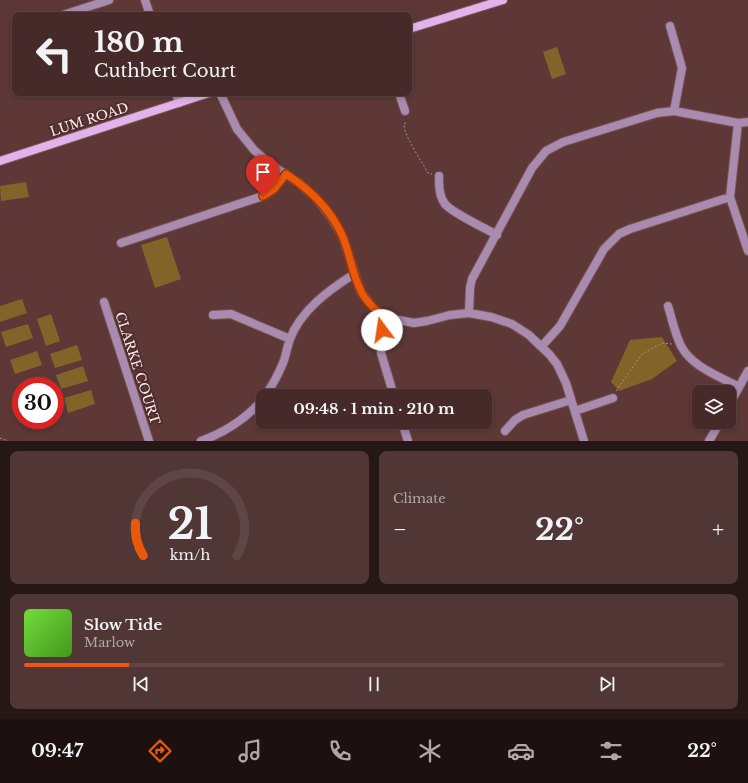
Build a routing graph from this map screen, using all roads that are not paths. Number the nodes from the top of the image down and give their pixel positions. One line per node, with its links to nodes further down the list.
1 (109, 0): 4 (street)
2 (145, 0): 5 (street)
3 (503, 0): 7 (street)
4 (72, 12)
5 (149, 12)
6 (670, 26): 14 (street)
7 (412, 28)
8 (177, 96): 12 (street)
9 (200, 96): 12 (street, LUM ROAD)
10 (221, 96): 18 (street)
11 (400, 96): 13 (street)
12 (179, 103): 17 (street, LUM ROAD)
13 (405, 111)
14 (674, 111): 16 (street); 21 (street)
15 (748, 122): 16 (street)
16 (738, 123): 20 (street)
17 (0, 161)
18 (286, 174): 22 (street); 24 (street)
19 (439, 176): 21 (street)
20 (730, 197): 23 (street); 31 (street)
21 (497, 235): 27 (street)
22 (121, 243)
23 (748, 251)
24 (354, 274): 29 (street); 30 (street)
25 (104, 302): 44 (street, CLARKE COURT)
26 (668, 306): 33 (street)
27 (469, 313): 29 (street); 31 (street)
28 (213, 315): 30 (street)
29 (383, 317): 35 (street)
30 (290, 339): 34 (street)
31 (542, 346): 38 (street)
32 (748, 371): 33 (street)
33 (739, 387): 36 (street)
34 (270, 389)
35 (392, 389)
36 (736, 392)
37 (613, 398): 40 (street)
38 (571, 400): 40 (street); 43 (street)
39 (256, 407): 45 (street)
40 (575, 411): 47 (street)
41 (404, 429): 46 (street)
42 (716, 429): 48 (street)
43 (505, 431)
44 (149, 441)
45 (201, 441)
46 (408, 441)
47 (584, 441)
48 (709, 441)

